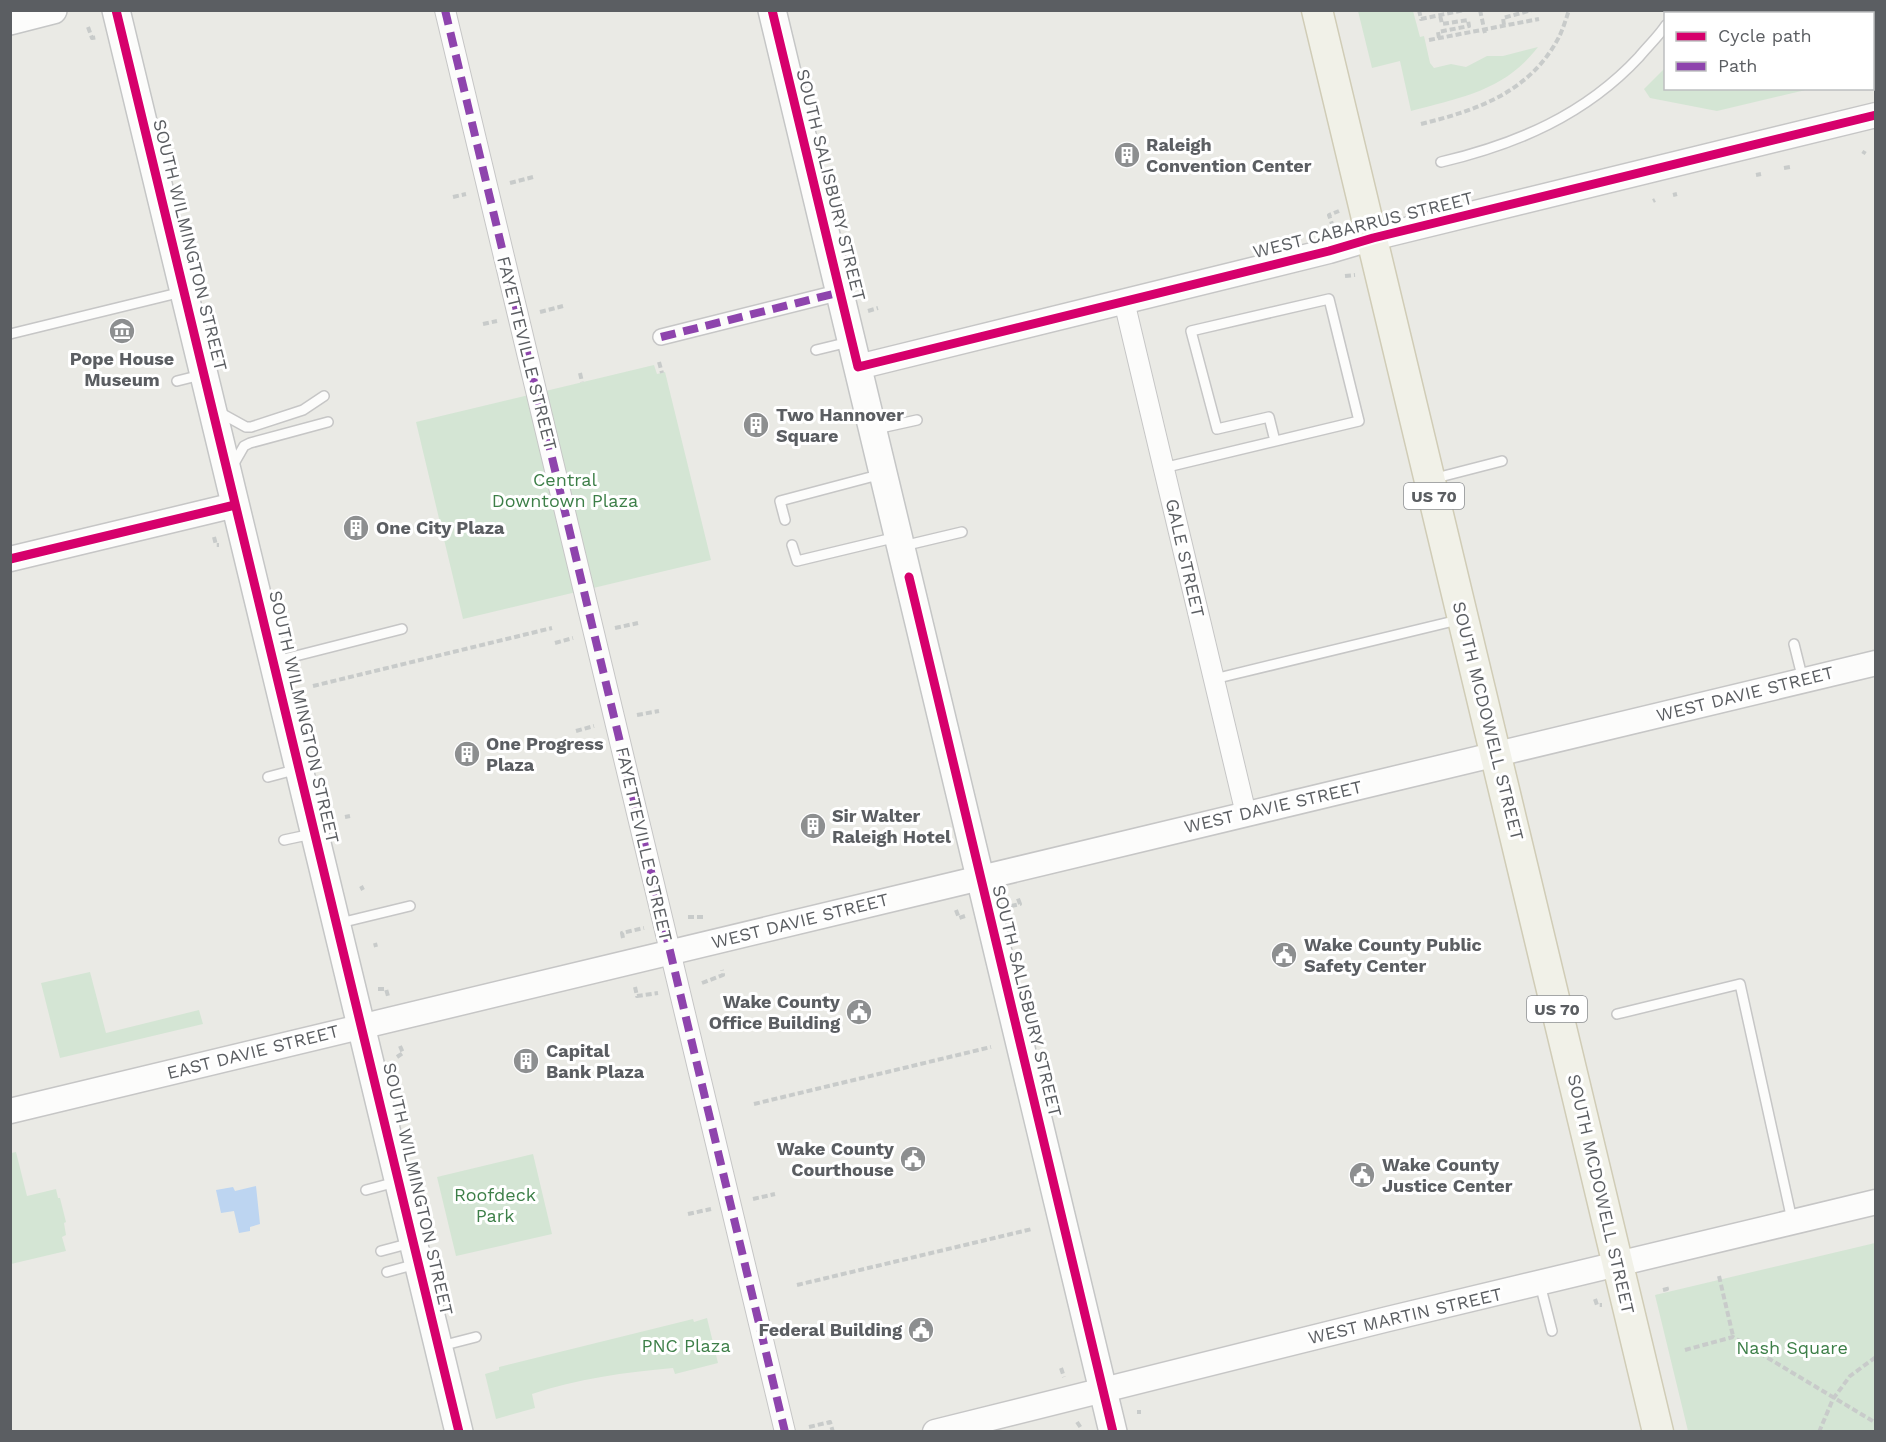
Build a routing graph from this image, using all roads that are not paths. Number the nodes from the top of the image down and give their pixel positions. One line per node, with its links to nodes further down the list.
1 (53, 10): 6 (main road)
2 (116, 10): 11 (main road, SOUTH WILMINGTON STREET)
3 (445, 10): 53 (street, FAYETTEVILLE STREET)
4 (772, 10): 12 (main road, SOUTH SALISBURY STREET)
5 (1317, 10): 10 (main road, SOUTH MCDOWELL STREET / US 70)
6 (10, 21)
7 (1664, 27): 9 (lane)
8 (1875, 115): 10 (street, WEST CABARRUS STREET)
9 (1441, 162)
10 (1372, 238): 13 (street, WEST CABARRUS STREET); 30 (main road, SOUTH MCDOWELL STREET / US 70)
11 (184, 292): 14 (lane); 18 (main road, SOUTH WILMINGTON STREET)
12 (841, 292): 15 (street); 17 (main road, SOUTH SALISBURY STREET)
13 (1124, 301): 17 (street, WEST CABARRUS STREET); 27 (street, GALE STREET)
14 (10, 334)
15 (661, 338)
16 (816, 350): 17 (lane)
17 (855, 354): 24 (main road, SOUTH SALISBURY STREET)
18 (204, 374): 19 (lane); 21 (main road, SOUTH WILMINGTON STREET)
19 (177, 381)
20 (324, 396): 21 (lane)
21 (213, 409): 29 (main road, SOUTH WILMINGTON STREET)
22 (917, 420): 24 (lane)
23 (328, 422): 29 (lane)
24 (874, 430): 28 (main road, SOUTH SALISBURY STREET)
25 (1275, 441): 25 (lane); 27 (lane)
26 (1503, 461): 30 (lane)
27 (1163, 468): 42 (street, GALE STREET)
28 (884, 473): 32 (lane); 34 (main road, SOUTH SALISBURY STREET)
29 (228, 474): 31 (main road, SOUTH WILMINGTON STREET)
30 (1430, 479): 37 (main road, SOUTH MCDOWELL STREET / US 70)
31 (235, 505): 36 (street); 40 (main road, SOUTH WILMINGTON STREET)
32 (785, 520)
33 (962, 532): 34 (lane)
34 (900, 542): 35 (lane); 50 (main road, SOUTH SALISBURY STREET)
35 (792, 545)
36 (10, 559)
37 (1463, 619): 42 (lane); 44 (main road, SOUTH MCDOWELL STREET / US 70)
38 (402, 629): 40 (lane)
39 (1794, 644): 43 (lane)
40 (274, 662): 45 (main road, SOUTH WILMINGTON STREET)
41 (1875, 663): 43 (street, WEST DAVIE STREET)
42 (1214, 680): 47 (street, GALE STREET)
43 (1803, 680): 44 (street, WEST DAVIE STREET)
44 (1496, 754): 47 (street, WEST DAVIE STREET); 63 (main road, SOUTH MCDOWELL STREET / US 70)
45 (299, 769): 46 (lane); 48 (main road, SOUTH WILMINGTON STREET)
46 (268, 777)
47 (1246, 814): 50 (street, WEST DAVIE STREET)
48 (314, 831): 49 (lane); 52 (main road, SOUTH WILMINGTON STREET)
49 (283, 838)
50 (981, 877): 53 (street, WEST DAVIE STREET); 69 (main road, SOUTH SALISBURY STREET)
51 (410, 906): 52 (lane)
52 (337, 924): 55 (main road, SOUTH WILMINGTON STREET)
53 (670, 952): 55 (street, EAST DAVIE STREET); 71 (street, FAYETTEVILLE STREET)
54 (1617, 1014): 60 (lane)
55 (361, 1025): 56 (street, EAST DAVIE STREET); 57 (main road, SOUTH WILMINGTON STREET)
56 (10, 1111)
57 (399, 1181): 58 (lane); 62 (main road, SOUTH WILMINGTON STREET)
58 (366, 1190)
59 (1875, 1202): 60 (street, WEST MARTIN STREET)
60 (1792, 1222): 63 (street, WEST MARTIN STREET)
61 (381, 1251): 62 (lane)
62 (416, 1252): 64 (lane); 68 (main road, SOUTH WILMINGTON STREET)
63 (1618, 1264): 65 (street, WEST MARTIN STREET); 74 (main road, SOUTH MCDOWELL STREET / US 70)
64 (387, 1272)
65 (1539, 1284): 66 (lane); 69 (street, WEST MARTIN STREET)
66 (1552, 1331)
67 (476, 1337): 68 (lane)
68 (439, 1347): 70 (main road, SOUTH WILMINGTON STREET)
69 (1103, 1390): 72 (street, WEST MARTIN STREET); 73 (main road, SOUTH SALISBURY STREET)
70 (459, 1431)
71 (785, 1431)
72 (935, 1431)
73 (1113, 1431)
74 (1658, 1431)

